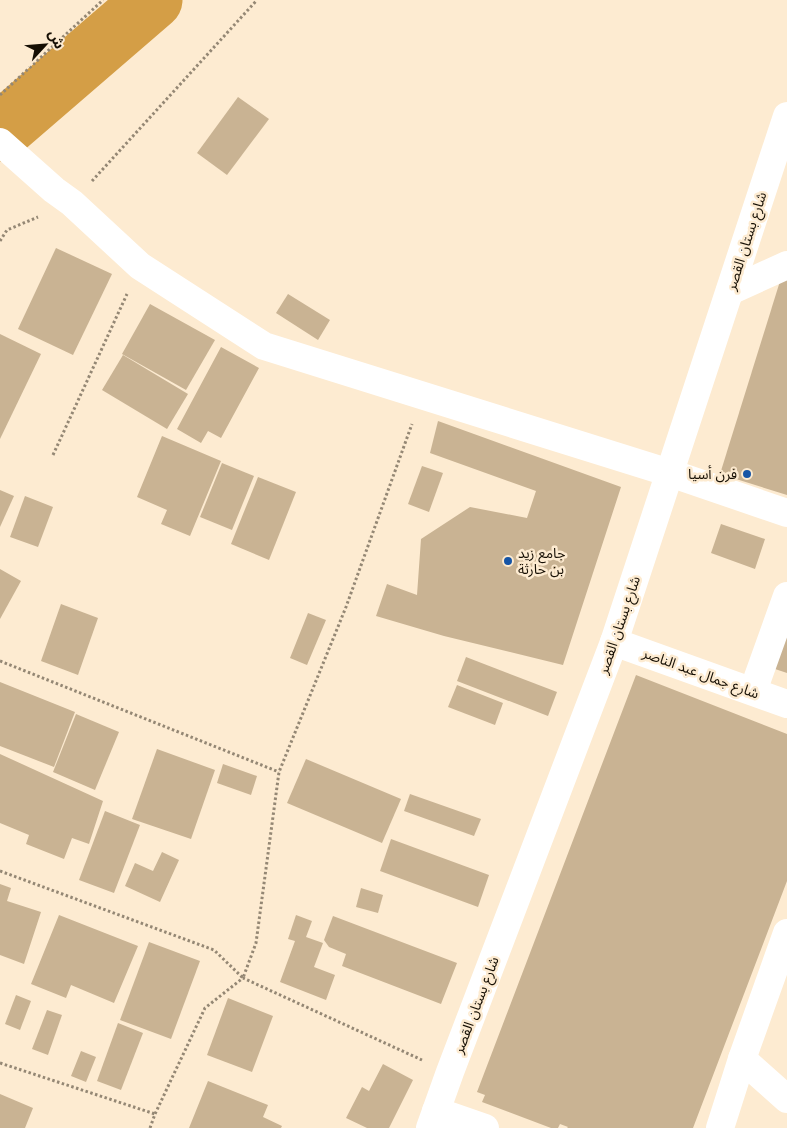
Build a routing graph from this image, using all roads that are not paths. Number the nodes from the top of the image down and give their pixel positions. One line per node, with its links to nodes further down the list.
1 (787, 116): 4 (street, شارع بستان القصر)
2 (0, 142): 5 (street)
3 (787, 265): 4 (street)
4 (730, 291): 5 (street, شارع بستان القصر)
5 (670, 473): 6 (street); 8 (street, شارع بستان القصر)
6 (787, 513)
7 (787, 596): 9 (street)
8 (614, 642): 9 (street, شارع جمال عبد الناصر); 14 (street, شارع بستان القصر)
9 (753, 692): 10 (street, شارع جمال عبد الناصر)
10 (787, 704)
11 (787, 933): 12 (street)
12 (742, 1059): 13 (street); 16 (street)
13 (787, 1099)
14 (433, 1119): 15 (street)
15 (485, 1128)
16 (720, 1128)

